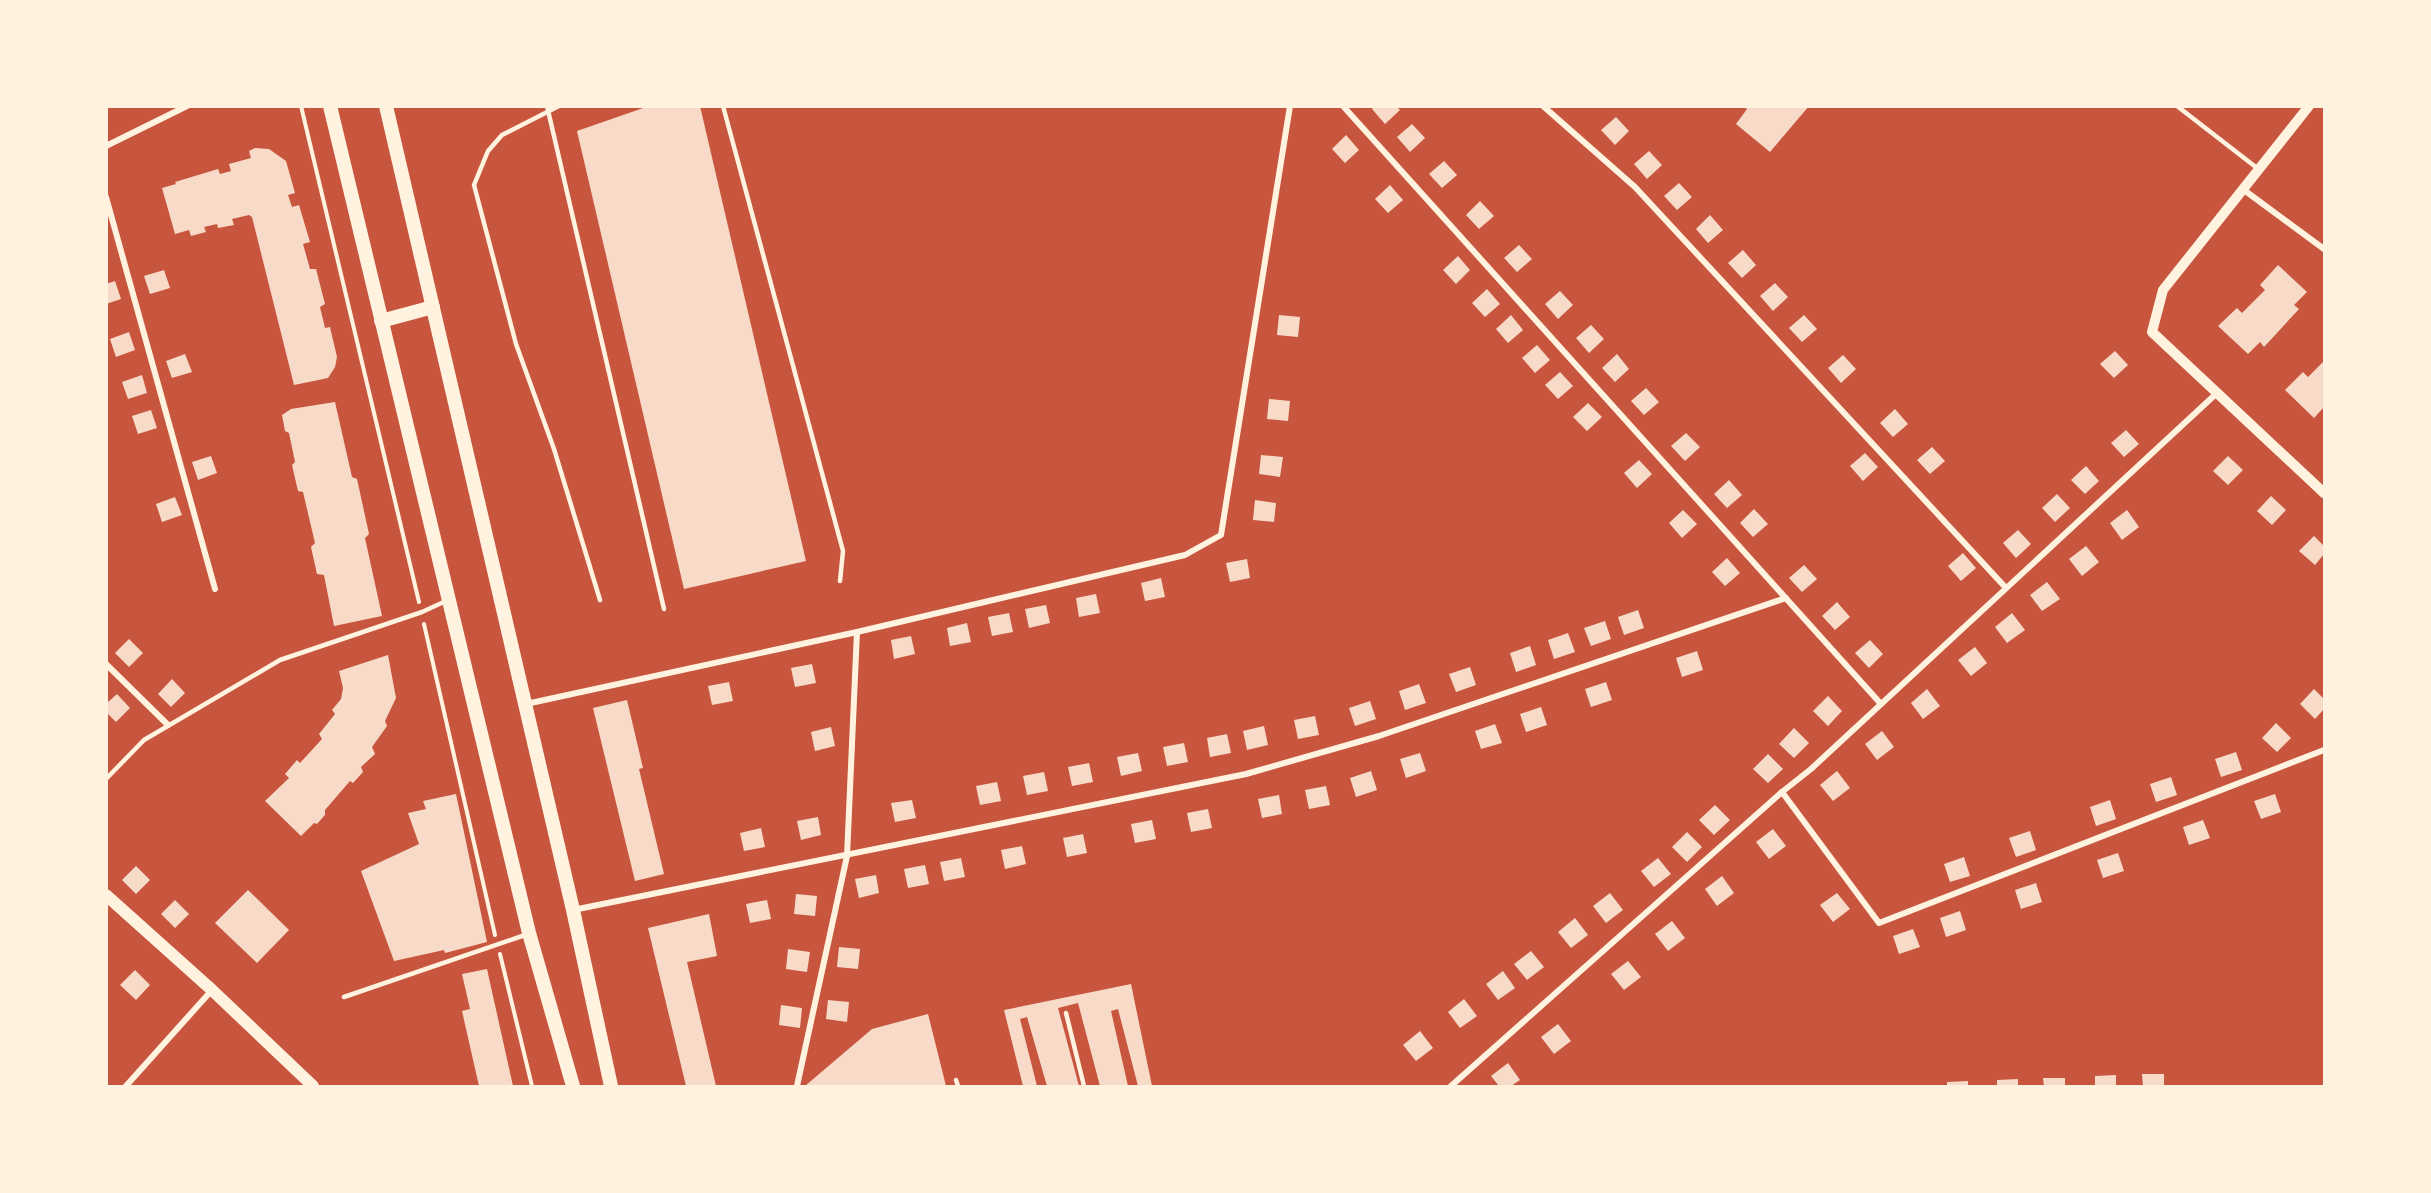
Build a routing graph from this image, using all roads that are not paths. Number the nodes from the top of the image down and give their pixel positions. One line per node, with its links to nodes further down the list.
1 (187, 106): 12 (street)
2 (330, 106): 18 (main road)
3 (386, 106): 17 (main road)
4 (559, 106): 11 (lane)
5 (723, 106): 21 (lane)
6 (1290, 106): 28 (street)
7 (1343, 106): 24 (street)
8 (1543, 106): 22 (street)
9 (2177, 106): 13 (lane)
10 (2309, 106): 13 (street)
11 (547, 109): 26 (lane); 27 (lane)
12 (106, 146)
13 (2260, 170): 14 (street)
14 (2244, 190): 16 (street); 19 (street)
15 (106, 197): 23 (street)
16 (2325, 249)
17 (433, 307): 18 (main road); 30 (main road)
18 (381, 321): 25 (main road)
19 (2217, 393): 20 (street); 22 (street)
20 (2325, 493)
21 (840, 581)
22 (2006, 588): 31 (street)
23 (215, 589)
24 (1786, 598): 31 (street); 36 (street)
25 (448, 600): 32 (lane); 39 (main road)
26 (600, 600)
27 (664, 609)
28 (857, 632): 30 (street); 36 (street)
29 (106, 664): 32 (street)
30 (525, 704): 38 (main road)
31 (1881, 705): 35 (street)
32 (168, 725): 34 (lane)
33 (2325, 750): 35 (street)
34 (106, 779)
35 (1782, 792): 51 (street)
36 (847, 856): 38 (street); 48 (street)
37 (106, 895): 40 (main road)
38 (573, 910): 47 (main road)
39 (529, 933): 41 (lane); 46 (main road)
40 (212, 990): 44 (street); 45 (main road)
41 (344, 997)
42 (1066, 1013): 50 (lane)
43 (956, 1080): 49 (lane)
44 (126, 1086)
45 (313, 1086)
46 (573, 1086)
47 (611, 1086)
48 (797, 1086)
49 (957, 1086)
50 (1084, 1086)
51 (1451, 1086)

